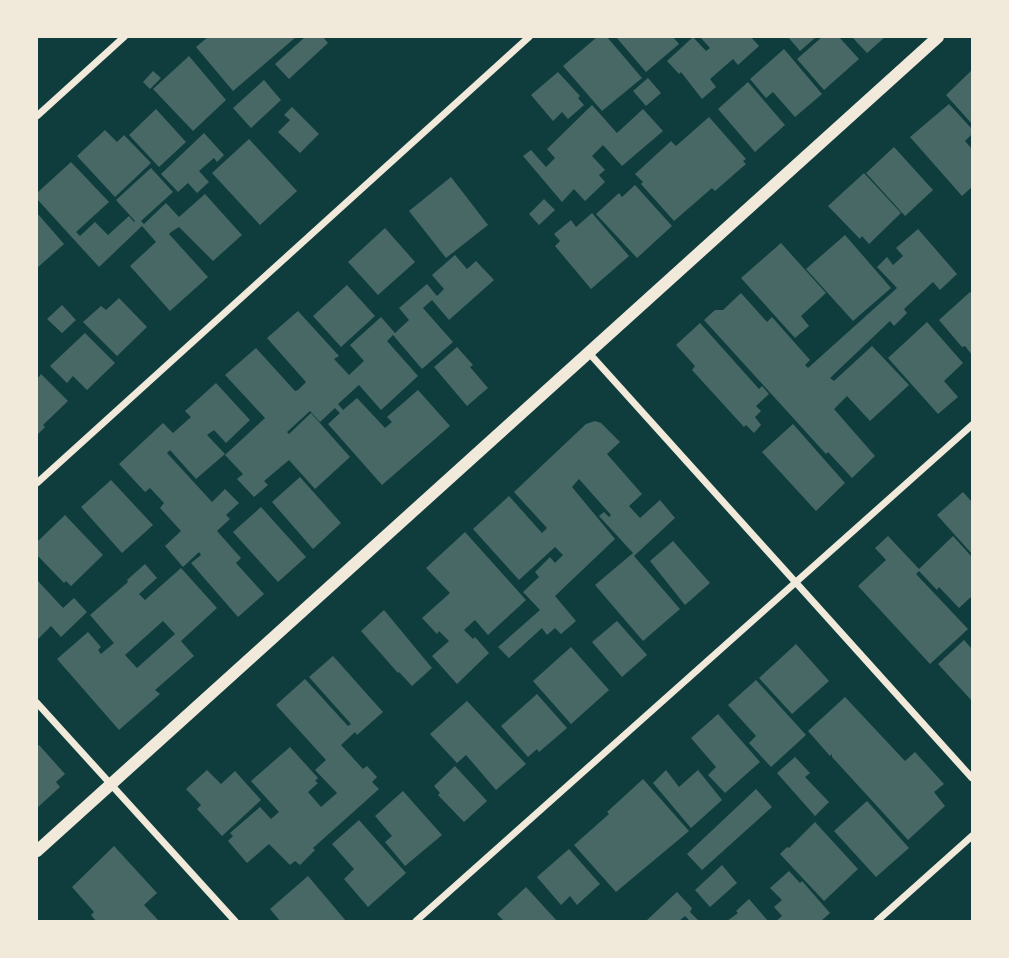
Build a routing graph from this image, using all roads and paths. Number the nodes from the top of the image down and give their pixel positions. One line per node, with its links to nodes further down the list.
1 (124, 37): 4 (street)
2 (529, 37): 7 (street)
3 (938, 37): 5 (street)
4 (37, 116)
5 (589, 353): 8 (street); 11 (street)
6 (972, 425): 8 (street)
7 (37, 483)
8 (795, 582): 10 (street); 15 (street)
9 (37, 703): 11 (street)
10 (972, 778)
11 (111, 784): 13 (street); 14 (street)
12 (972, 836): 16 (street)
13 (37, 851)
14 (235, 921)
15 (416, 921)
16 (877, 921)

